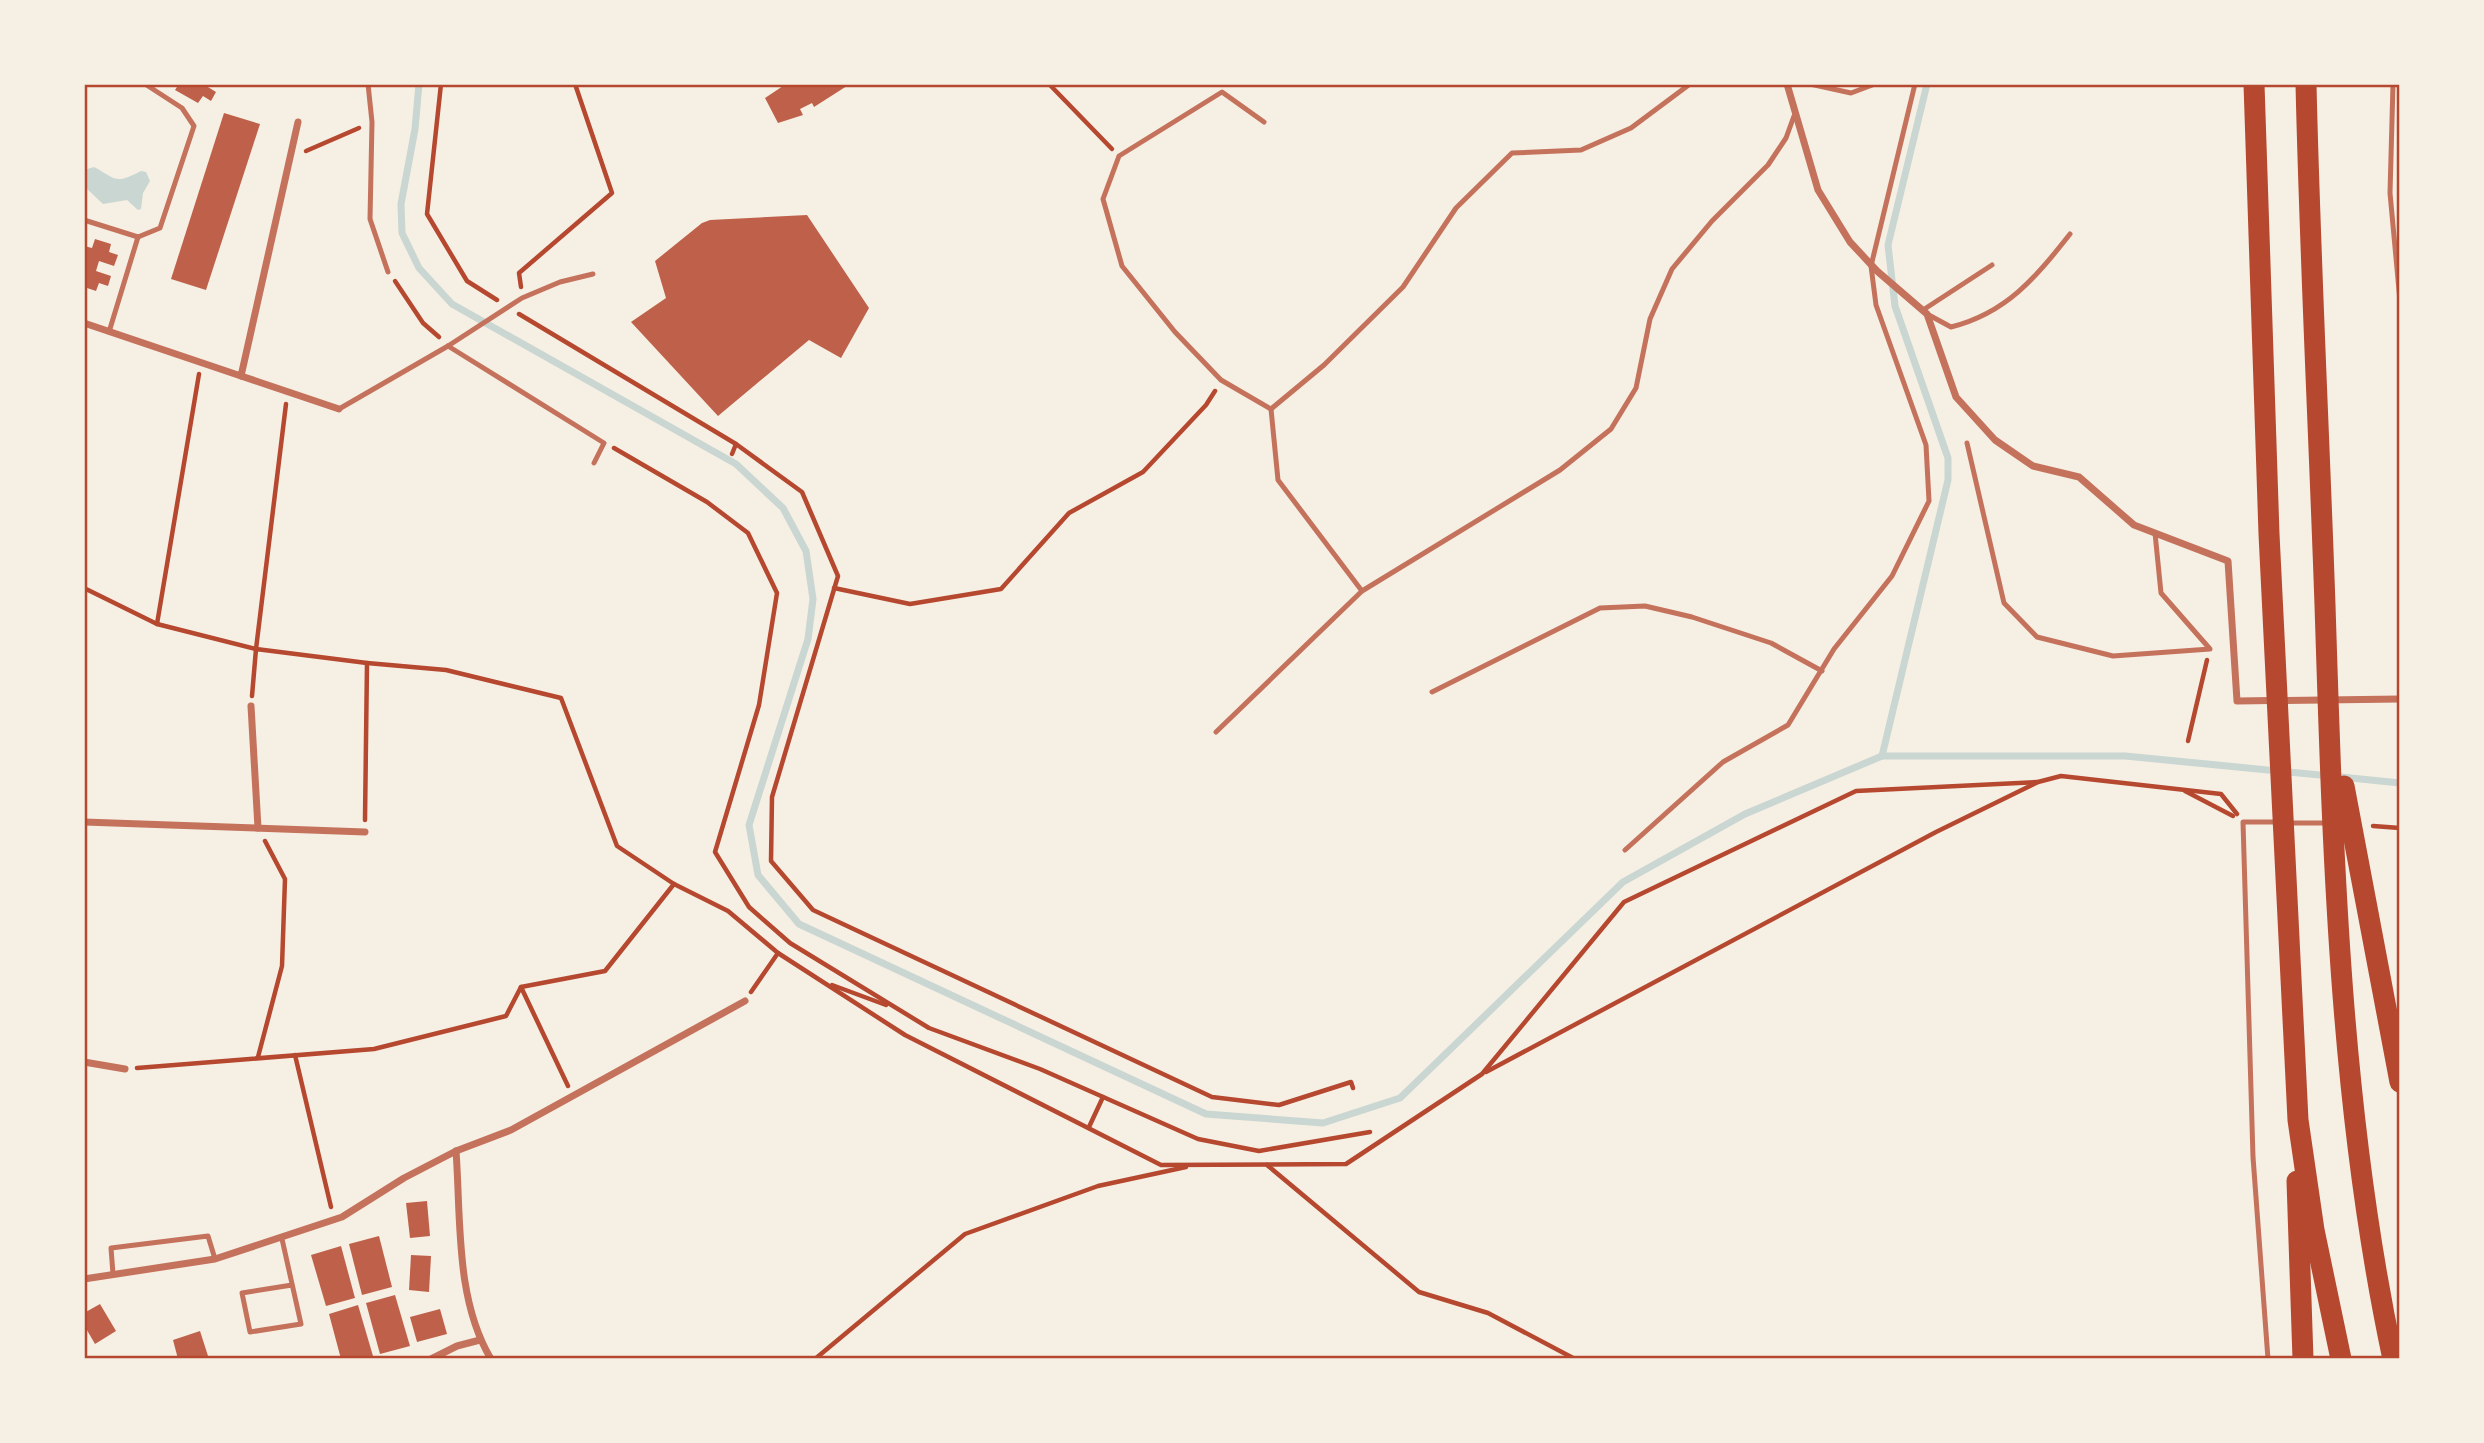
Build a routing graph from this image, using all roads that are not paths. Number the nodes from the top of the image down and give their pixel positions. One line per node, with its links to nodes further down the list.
1 (145, 84): 16 (lane)
2 (368, 84): 19 (lane)
3 (1690, 84): 28 (lane)
4 (1787, 84): 11 (street)
5 (1810, 84): 6 (lane)
6 (1875, 84)
7 (1915, 84): 18 (lane)
8 (2254, 84): 48 (highway)
9 (2306, 84): 43 (highway)
10 (2393, 84): 21 (lane)
11 (1794, 116): 18 (street); 32 (lane)
12 (298, 122): 26 (street)
13 (1264, 122): 28 (lane)
14 (84, 220): 16 (lane)
15 (2070, 234): 22 (lane)
16 (138, 237): 24 (lane)
17 (1992, 265): 22 (lane)
18 (1874, 268): 22 (street); 33 (lane)
19 (388, 272)
20 (593, 274): 25 (lane)
21 (2400, 301)
22 (1925, 312): 31 (street)
23 (84, 323): 24 (street)
24 (109, 332): 26 (street)
25 (448, 346): 27 (lane); 30 (lane)
26 (241, 376): 27 (street)
27 (339, 409)
28 (1271, 409): 32 (lane)
29 (1967, 443): 31 (lane)
30 (594, 463)
31 (2155, 533): 35 (street)
32 (1362, 592): 37 (lane)
33 (1822, 671): 34 (lane); 42 (lane)
34 (1432, 692)
35 (2400, 699)
36 (251, 706): 40 (street)
37 (1216, 732)
38 (84, 822): 40 (street)
39 (2344, 824): 59 (lane)
40 (258, 828): 41 (street)
41 (365, 832)
42 (1625, 850)
43 (2345, 850): 47 (highway); 56 (highway)
44 (745, 1001): 49 (street)
45 (84, 1062): 46 (street)
46 (125, 1069)
47 (2400, 1082)
48 (2298, 1119): 60 (highway); 61 (highway)
49 (456, 1151): 50 (street); 55 (street)
50 (282, 1239): 51 (street); 54 (lane)
51 (215, 1258): 52 (street); 52 (lane)
52 (113, 1274): 53 (street)
53 (84, 1279)
54 (292, 1285): 54 (lane)
55 (480, 1340): 57 (street); 58 (street)
56 (2393, 1357)
57 (431, 1359)
58 (491, 1359)
59 (2268, 1359)
60 (2303, 1359)
61 (2341, 1359)

